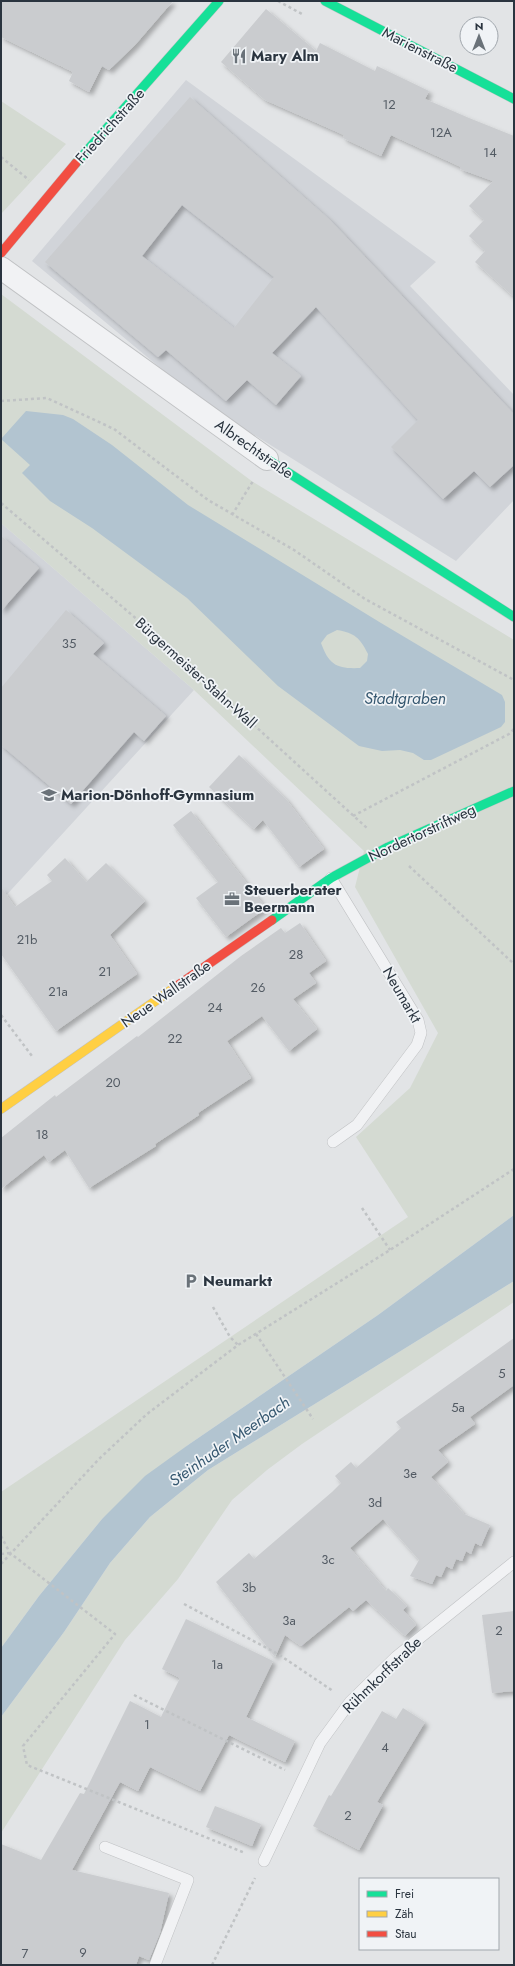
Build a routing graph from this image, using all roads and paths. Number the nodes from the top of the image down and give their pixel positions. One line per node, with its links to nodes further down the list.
1 (220, 1): 5 (street, Friedrichstraße)
2 (325, 1): 3 (street, Marienstraße)
3 (514, 98)
4 (1, 157): 5 (path)
5 (48, 195): 6 (street, Friedrichstraße)
6 (1, 253)
7 (1, 268): 9 (street, Albrechtstraße)
8 (2, 400): 12 (path)
9 (267, 459): 13 (street, Albrechtstraße)
10 (253, 482): 12 (path)
11 (1, 503): 17 (path, Bürgermeister-Stahn-Wall)
12 (232, 514): 14 (path)
13 (514, 617)
14 (514, 680)
15 (514, 729): 17 (path)
16 (514, 791): 18 (street, Nordertorstriftweg)
17 (353, 816): 18 (path, Bürgermeister-Stahn-Wall)
18 (388, 847): 19 (street, Nordertorstriftweg); 20 (path, Bürgermeister-Stahn-Wall)
19 (331, 878): 22 (street, Neue Wallstraße); 24 (lane, Neumarkt)
20 (514, 964)
21 (1, 1015): 22 (path)
22 (48, 1077): 23 (street, Neue Wallstraße)
23 (1, 1109)
24 (333, 1142)
25 (514, 1169): 27 (path)
26 (362, 1208): 27 (path)
27 (390, 1250): 29 (path)
28 (213, 1307): 30 (path)
29 (256, 1334): 30 (path); 31 (path)
30 (238, 1345): 33 (path)
31 (313, 1418)
32 (1, 1536): 33 (path)
33 (10, 1553): 34 (path); 36 (path); 42 (path)
34 (1, 1554)
35 (514, 1562): 39 (lane, Rühmkorffstraße)
36 (1, 1564)
37 (184, 1604): 39 (path)
38 (134, 1695): 40 (path)
39 (350, 1702): 40 (lane, Rühmkorffstraße)
40 (304, 1780): 42 (lane, Rühmkorffstraße)
41 (105, 1847): 43 (lane)
42 (264, 1861): 44 (path)
43 (155, 1965)
44 (212, 1965)

